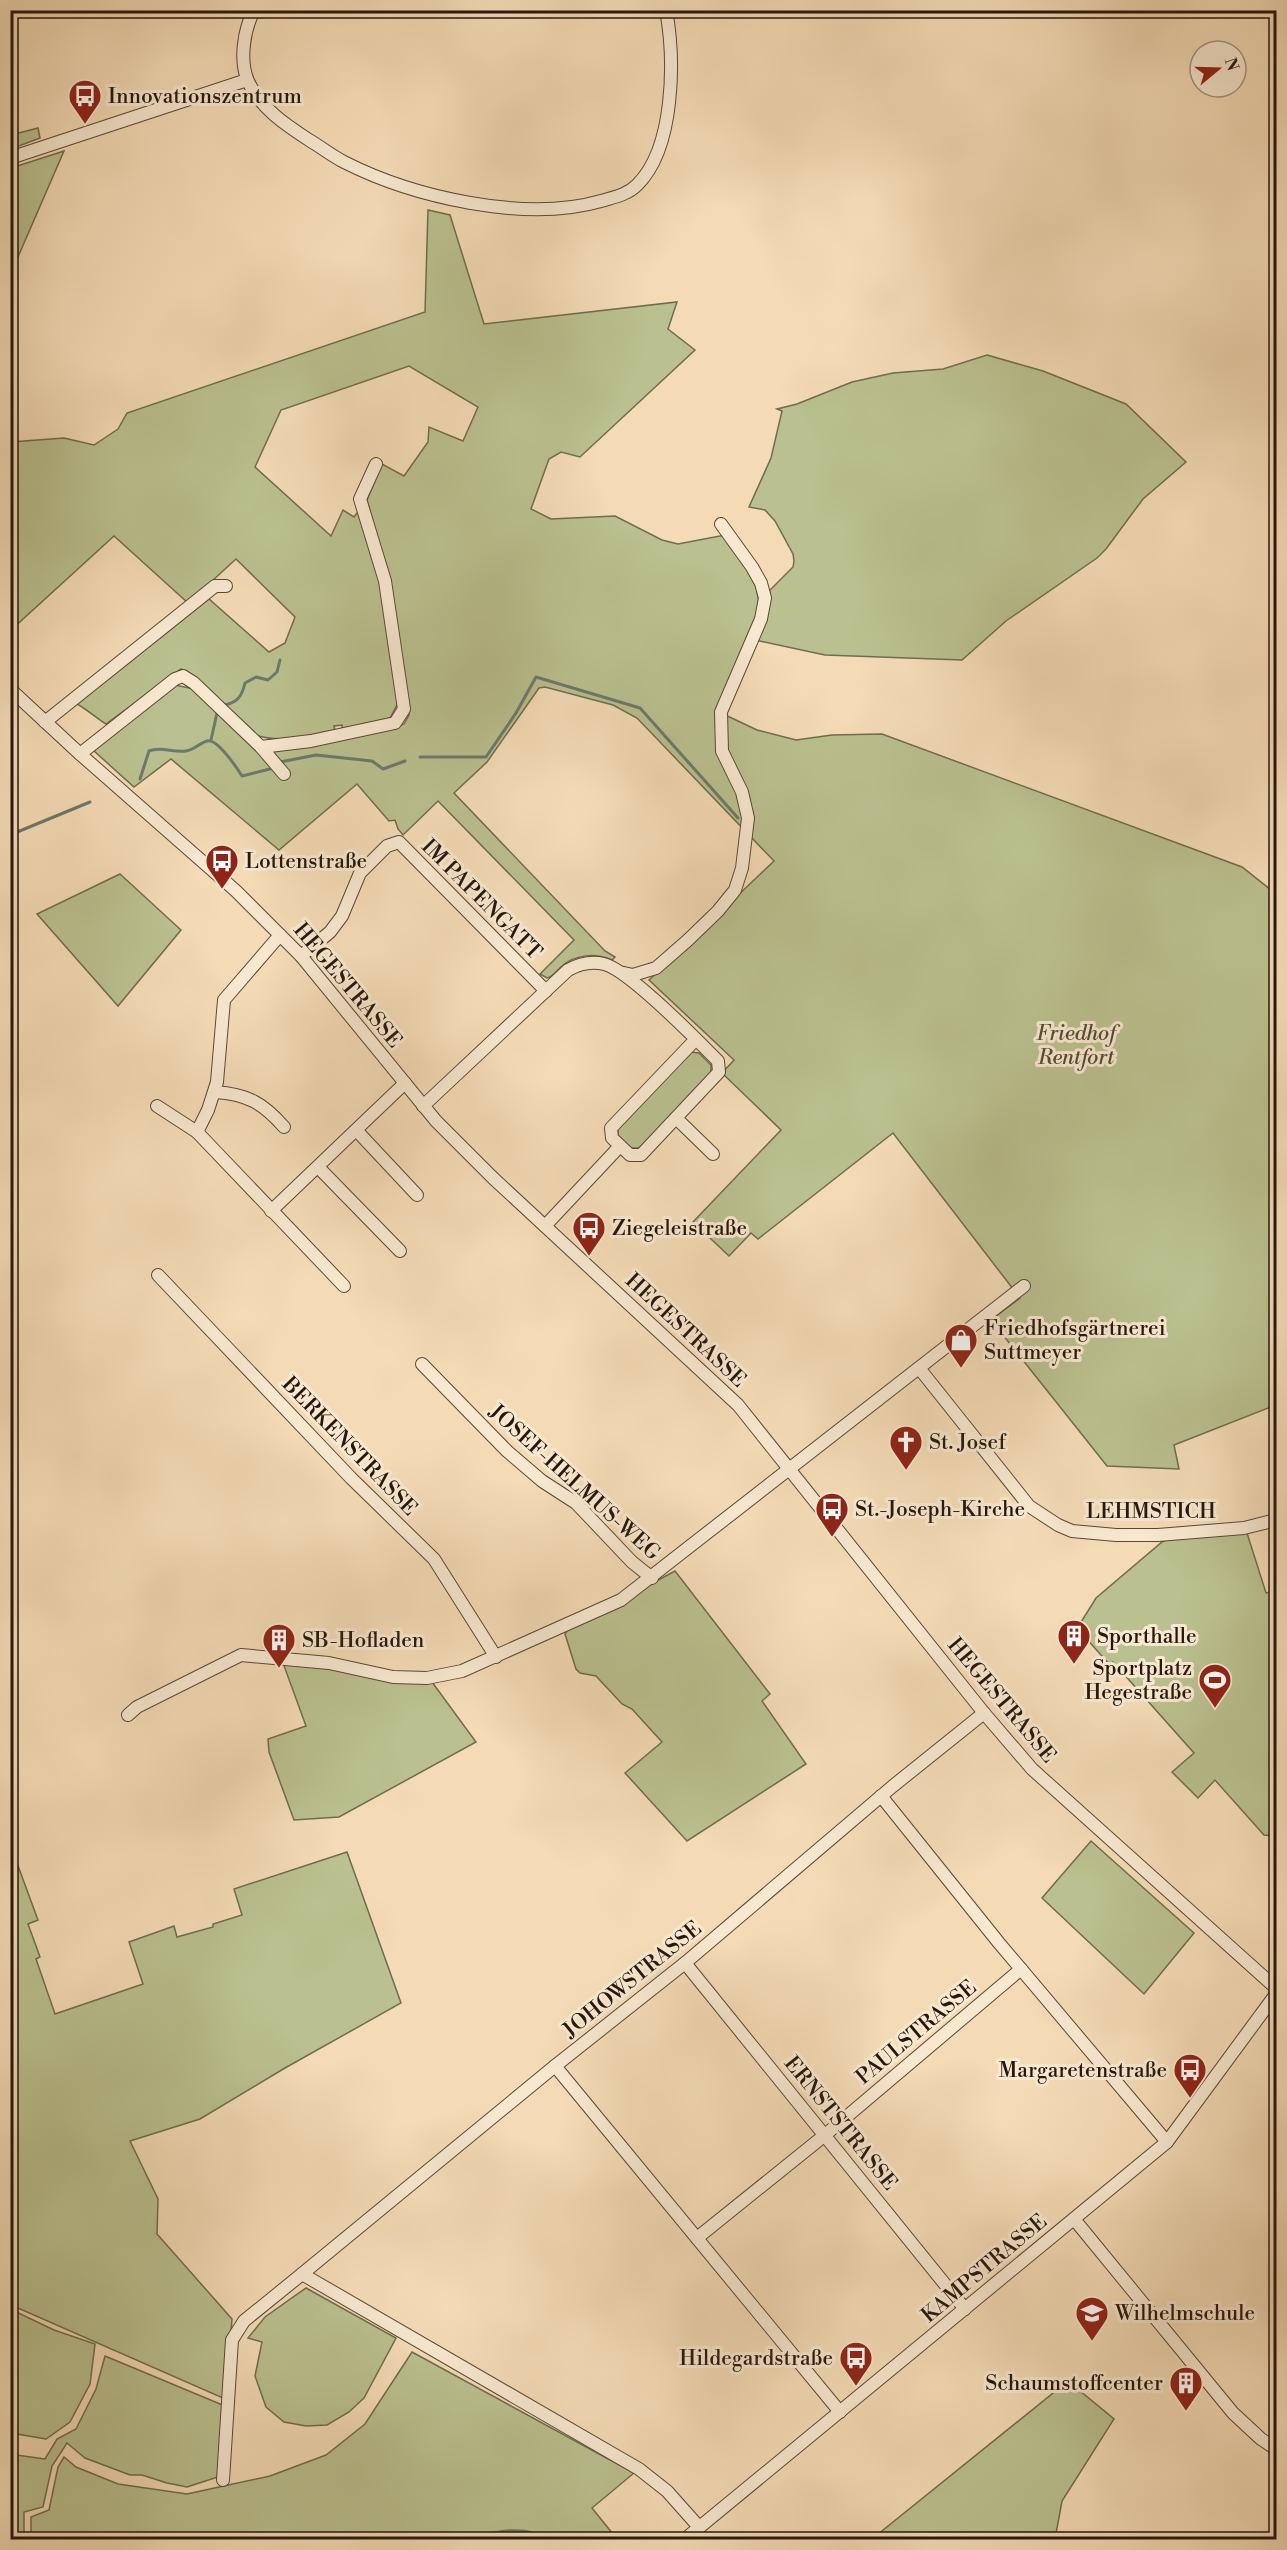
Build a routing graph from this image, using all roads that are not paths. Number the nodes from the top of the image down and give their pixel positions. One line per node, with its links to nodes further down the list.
1 (254, 10): 3 (street)
2 (666, 10): 3 (street)
3 (247, 80): 4 (street)
4 (10, 158)
5 (376, 464): 10 (street)
6 (721, 524): 15 (street)
7 (225, 586): 9 (street)
8 (10, 688): 9 (street, HEGESTRASSE)
9 (45, 722): 11 (street, HEGESTRASSE)
10 (261, 747): 11 (street); 12 (street)
11 (80, 754): 13 (street, HEGESTRASSE)
12 (284, 774)
13 (280, 935): 14 (street, HEGESTRASSE); 19 (street)
14 (301, 956): 16 (street, IM PAPENGATT); 18 (street, HEGESTRASSE)
15 (624, 973): 16 (street); 17 (street)
16 (546, 991): 21 (street)
17 (696, 1039): 22 (street); 26 (street)
18 (405, 1083): 21 (street, HEGESTRASSE); 24 (street)
19 (216, 1087): 23 (street); 25 (street)
20 (157, 1106): 25 (street)
21 (423, 1106): 31 (street, HEGESTRASSE)
22 (676, 1118): 26 (street); 27 (street)
23 (284, 1128)
24 (357, 1131): 28 (street); 29 (street)
25 (196, 1132): 30 (street)
26 (620, 1146): 31 (street)
27 (713, 1154)
28 (319, 1168): 30 (street); 32 (street)
29 (417, 1195)
30 (271, 1211): 35 (street)
31 (545, 1226): 38 (street, HEGESTRASSE)
32 (400, 1251)
33 (158, 1275): 41 (street, BERKENSTRASSE)
34 (1024, 1286): 37 (street)
35 (344, 1287)
36 (422, 1364): 40 (street, JOSEF-HELMUS-WEG)
37 (919, 1368): 38 (street); 39 (street, LEHMSTICH)
38 (789, 1469): 40 (street); 42 (street, HEGESTRASSE)
39 (1276, 1520)
40 (652, 1578): 41 (street)
41 (496, 1657): 43 (street)
42 (984, 1713): 44 (street, JOHOWSTRASSE); 47 (street, HEGESTRASSE)
43 (128, 1715)
44 (881, 1796): 45 (street, JOHOWSTRASSE); 46 (street)
45 (685, 1963): 49 (street, JOHOWSTRASSE); 50 (street, ERNSTSTRASSE)
46 (1021, 1969): 50 (street, PAULSTRASSE); 51 (street)
47 (1276, 1988)
48 (1276, 1994): 51 (street, KAMPSTRASSE)
49 (555, 2066): 53 (street); 54 (street, JOHOWSTRASSE)
50 (825, 2135): 53 (street, PAULSTRASSE); 55 (street, ERNSTSTRASSE)
51 (1167, 2142): 52 (street, KAMPSTRASSE)
52 (1074, 2219): 55 (street, KAMPSTRASSE); 57 (street)
53 (697, 2238): 56 (street)
54 (302, 2274): 58 (street, JOHOWSTRASSE); 59 (street)
55 (965, 2308): 56 (street, KAMPSTRASSE)
56 (840, 2412): 59 (street, KAMPSTRASSE)
57 (1276, 2449)
58 (223, 2480)
59 (699, 2527): 60 (street, KAMPSTRASSE)
60 (684, 2540)

